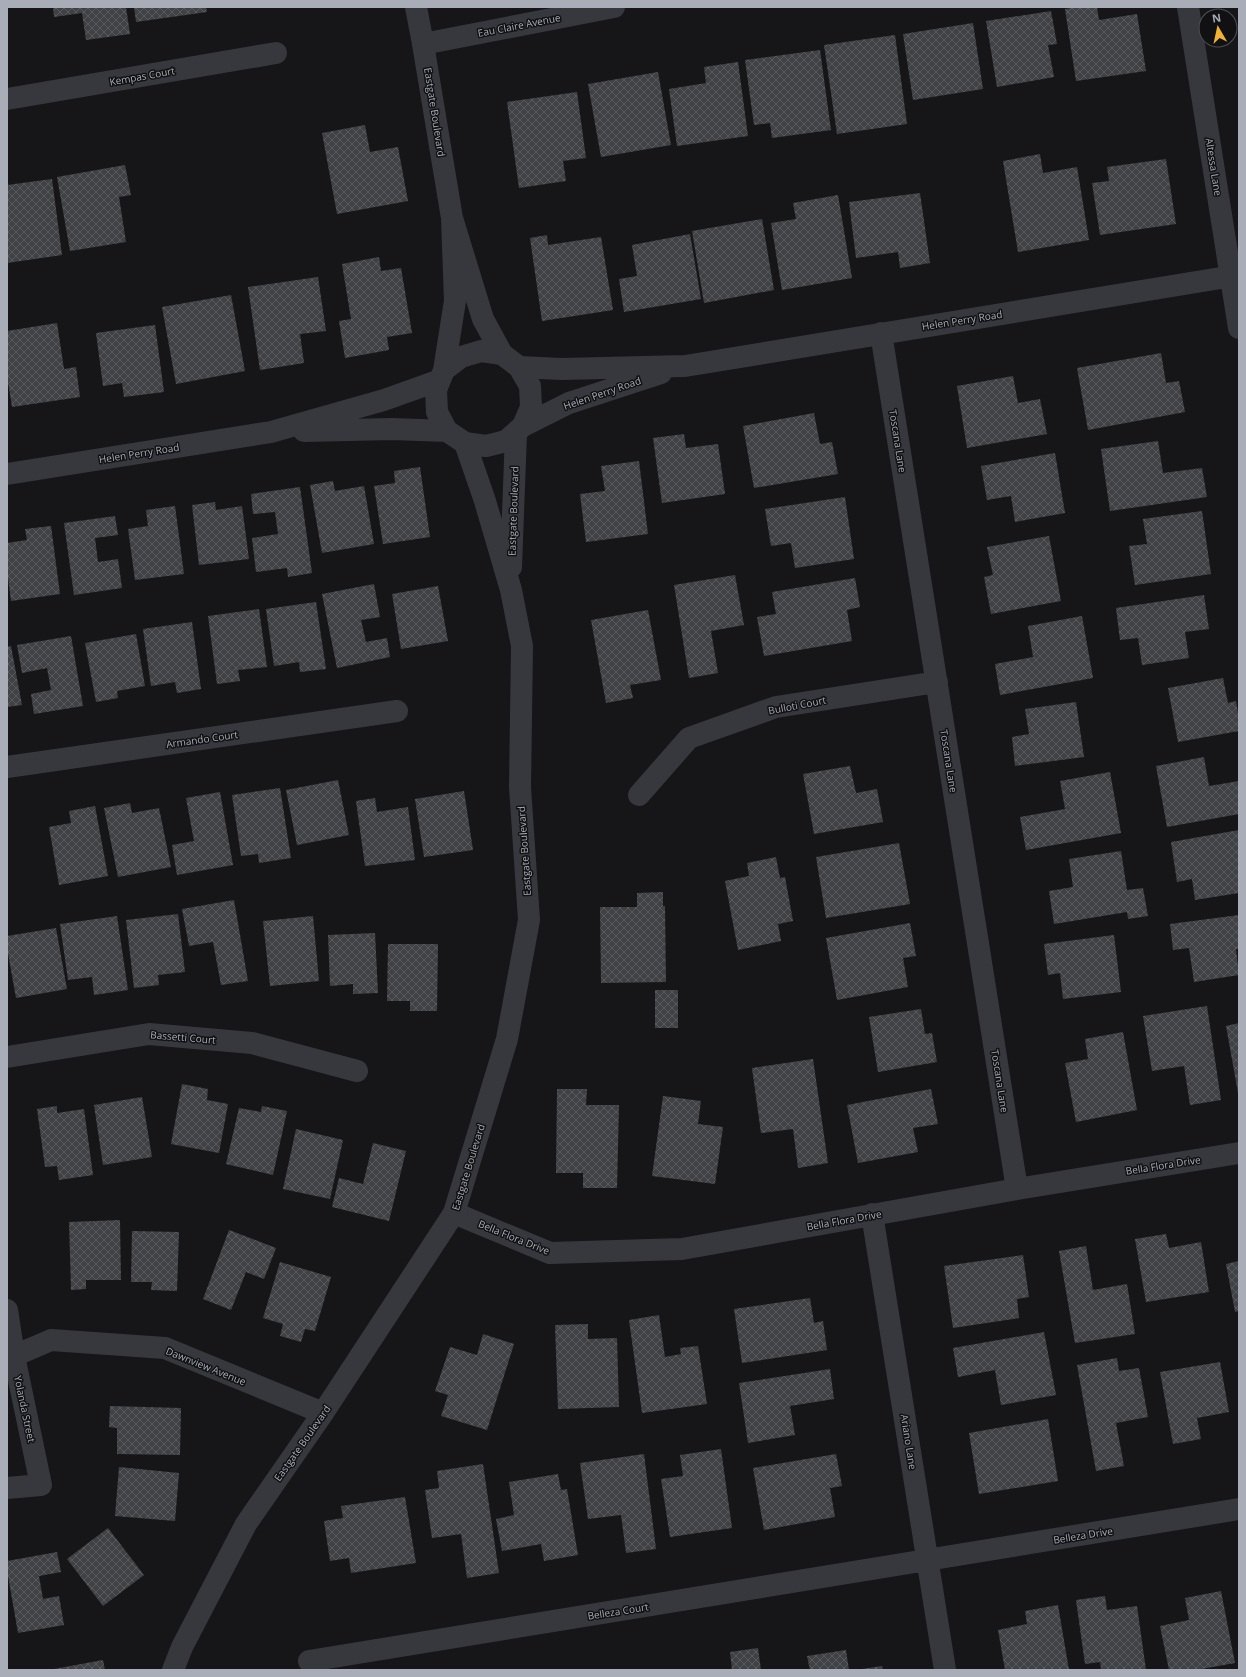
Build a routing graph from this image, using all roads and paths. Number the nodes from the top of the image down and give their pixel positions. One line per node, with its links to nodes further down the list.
1 (416, 7): 4 (street, Eastgate Boulevard)
2 (614, 7): 4 (street, Eau Claire Avenue)
3 (1188, 7): 8 (street, Altessa Lane)
4 (423, 44): 7 (street, Eastgate Boulevard)
5 (276, 53): 6 (street, Kempas Court)
6 (7, 99)
7 (452, 218): 11 (street, Eastgate Boulevard); 13 (street, Eastgate Boulevard)
8 (1235, 276): 9 (street, Altessa Lane); 10 (street, Helen Perry Road)
9 (1239, 328)
10 (881, 333): 12 (street, Helen Perry Road); 20 (street, Toscana Lane)
11 (511, 361): 12 (street, Helen Perry Road); 13 (street); 15 (street)
12 (685, 366): 15 (street, Helen Perry Road)
13 (442, 375): 14 (street); 16 (street, Helen Perry Road)
14 (447, 430): 16 (street, Helen Perry Road); 17 (street)
15 (519, 430): 17 (street); 19 (street, Eastgate Boulevard)
16 (271, 432): 18 (street, Helen Perry Road)
17 (465, 443): 19 (street, Eastgate Boulevard)
18 (7, 474)
19 (510, 590): 28 (street, Eastgate Boulevard)
20 (936, 682): 23 (street, Bulloti Court); 27 (street, Toscana Lane)
21 (397, 711): 22 (street, Armando Court)
22 (7, 767)
23 (639, 795)
24 (7, 1057): 25 (street, Bassetti Court)
25 (357, 1071)
26 (1239, 1153): 27 (street, Bella Flora Drive)
27 (1017, 1188): 29 (street, Bella Flora Drive)
28 (454, 1213): 29 (street, Bella Flora Drive); 32 (street, Eastgate Boulevard)
29 (872, 1214): 35 (street, Ariano Lane)
30 (7, 1310): 31 (street, Yolanda Street)
31 (14, 1356): 32 (street, Dawnview Avenue); 33 (street, Yolanda Street)
32 (323, 1413): 37 (street, Eastgate Boulevard)
33 (7, 1488)
34 (1239, 1510): 35 (street, Belleza Drive)
35 (928, 1560): 36 (street, Belleza Court); 38 (street, Ariano Lane)
36 (309, 1661)
37 (173, 1670)
38 (945, 1670)

